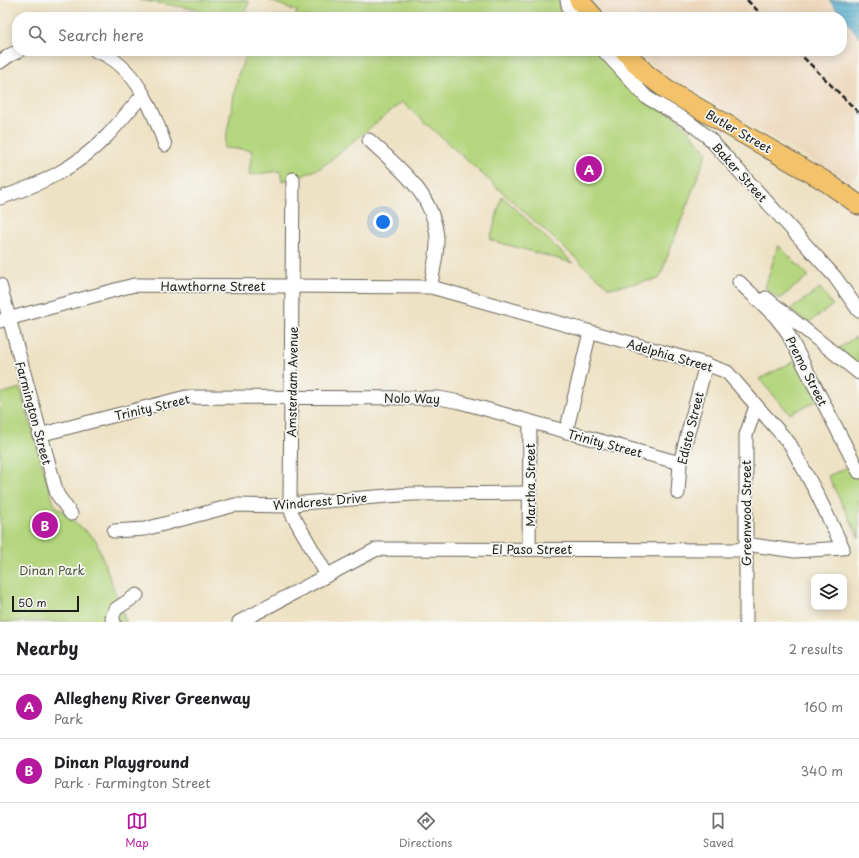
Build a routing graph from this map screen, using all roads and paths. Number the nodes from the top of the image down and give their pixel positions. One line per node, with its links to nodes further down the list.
1 (567, 0): 3 (street)
2 (579, 0): 4 (highway)
3 (570, 12)
4 (590, 12)
5 (12, 54): 9 (street)
6 (105, 56): 10 (street)
7 (609, 56): 19 (street, Baker Street)
8 (629, 56): 15 (highway, Butler Street)
9 (0, 62)
10 (143, 95): 12 (street); 14 (street)
11 (369, 140): 18 (street)
12 (165, 145)
13 (293, 179): 17 (street, Amsterdam Avenue)
14 (0, 198)
15 (859, 205)
16 (0, 285): 20 (street, Farmington Street)
17 (293, 286): 18 (street, Hawthorne Street); 20 (street, Hawthorne Street); 24 (street, Amsterdam Avenue)
18 (432, 287): 21 (street, Adelphia Street)
19 (859, 311)
20 (4, 320): 28 (street, Farmington Street)
21 (590, 332): 22 (street, Adelphia Street); 27 (street)
22 (706, 364): 25 (street, Adelphia Street); 29 (street, Edisto Street)
23 (859, 373): 30 (street, Premo Street)
24 (291, 397): 26 (street, Nolo Way); 28 (street, Trinity Street); 33 (street, Amsterdam Avenue)
25 (756, 406): 36 (street, Greenwood Street); 37 (street, Adelphia Street)
26 (530, 422): 27 (street, Trinity Street); 31 (street, Martha Street)
27 (566, 432): 29 (street, Trinity Street)
28 (39, 435): 34 (street, Farmington Street)
29 (680, 463): 32 (street, Edisto Street)
30 (859, 472)
31 (530, 493): 33 (street, Windcrest Drive); 38 (street, Martha Street)
32 (678, 494)
33 (291, 505): 35 (street, Windcrest Drive); 39 (street, Amsterdam Avenue)
34 (70, 514)
35 (114, 531)
36 (745, 547): 37 (street, El Paso Street); 38 (street, El Paso Street); 43 (street, Greenwood Street)
37 (843, 548)
38 (529, 549): 39 (street, El Paso Street)
39 (327, 575): 42 (street, El Paso Street)
40 (137, 595): 41 (street)
41 (114, 622)
42 (239, 622)
43 (746, 622)

